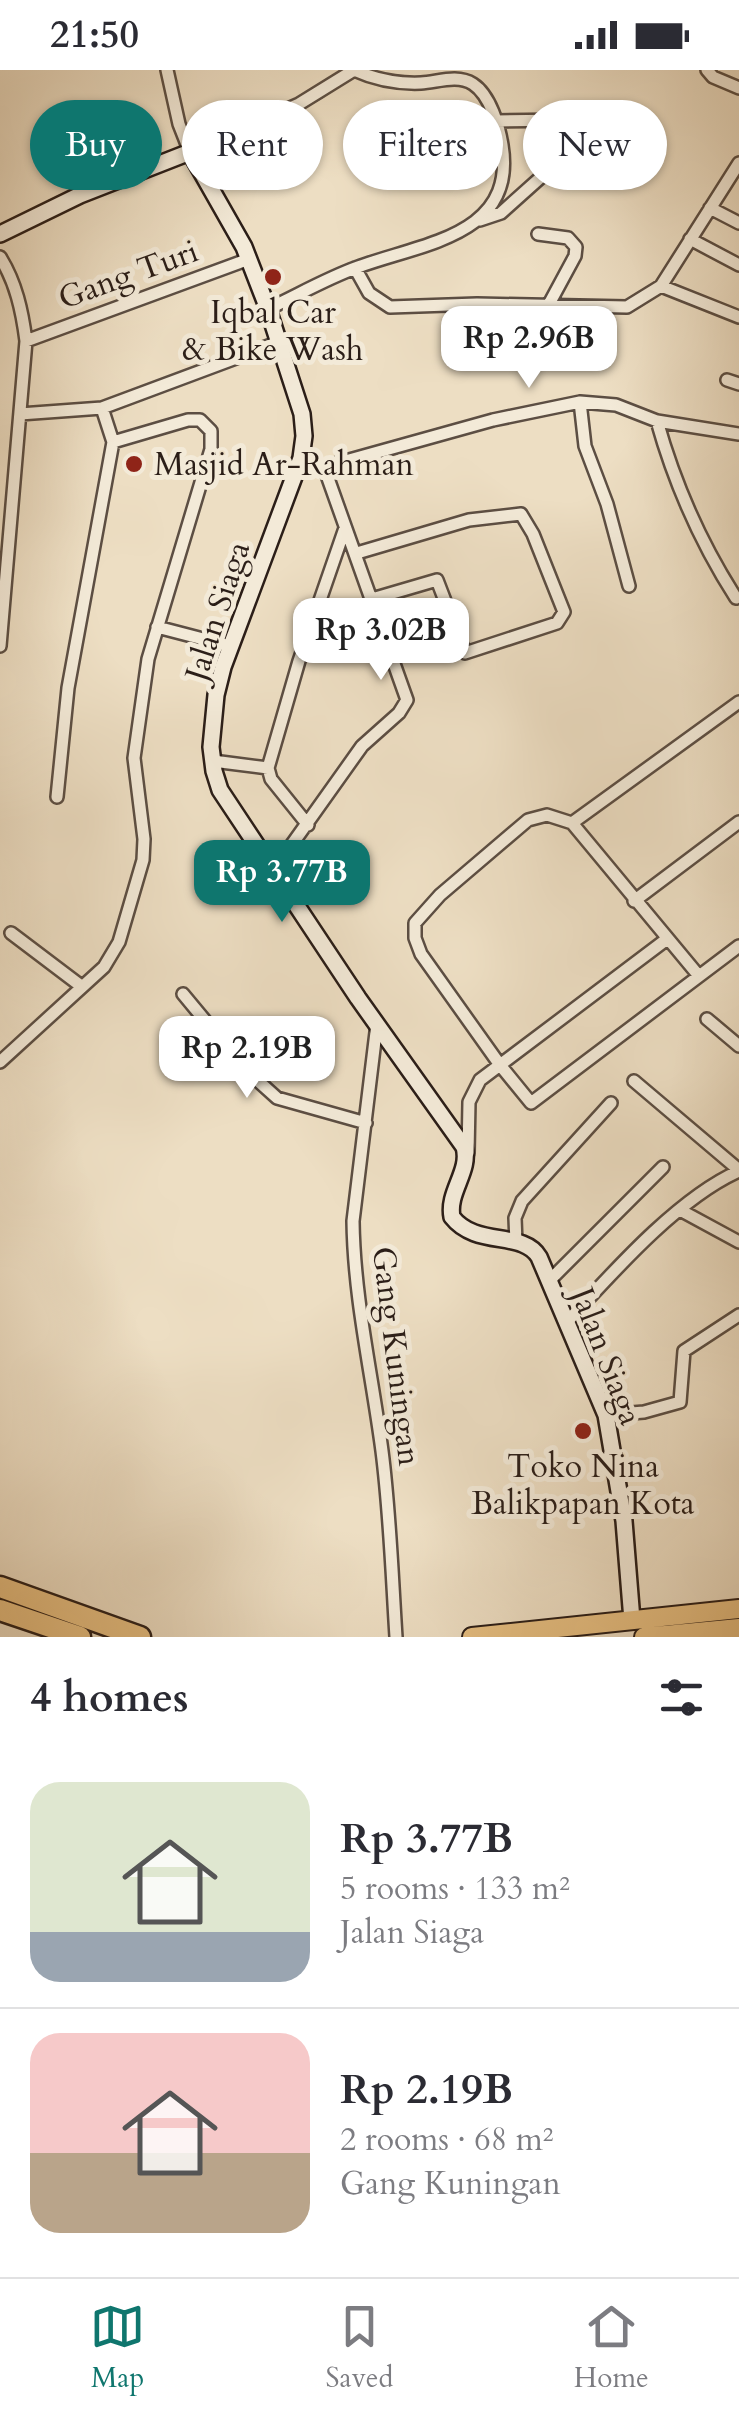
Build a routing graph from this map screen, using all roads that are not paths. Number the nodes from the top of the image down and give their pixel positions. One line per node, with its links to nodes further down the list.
1 (167, 70): 7 (street)
2 (354, 70): 5 (street); 6 (street)
3 (707, 70): 4 (street)
4 (739, 88)
5 (306, 100)
6 (486, 100)
7 (182, 132)
8 (182, 155): 16 (street)
9 (739, 164): 13 (street)
10 (210, 190): 20 (street, Jalan Siaga)
11 (498, 190): 14 (street)
12 (527, 190): 14 (street)
13 (710, 208): 15 (street); 18 (street)
14 (480, 220): 22 (street)
15 (739, 223)
16 (0, 234)
17 (538, 234): 24 (street)
18 (690, 239): 21 (street); 23 (street)
19 (0, 257): 27 (street)
20 (248, 260): 25 (street, Jalan Siaga); 27 (street, Gang Turi)
21 (739, 265)
22 (356, 268): 24 (street); 25 (street)
23 (661, 286): 24 (street); 26 (street)
24 (548, 306)
25 (268, 309): 28 (street, Jalan Siaga)
26 (739, 317)
27 (26, 341): 31 (street)
28 (279, 342): 30 (street); 35 (street, Jalan Siaga)
29 (580, 402): 32 (street); 36 (street); 39 (street)
30 (102, 408): 31 (street); 34 (street)
31 (20, 414): 43 (street)
32 (656, 421): 33 (street); 40 (street)
33 (739, 434)
34 (113, 442): 42 (street); 48 (street)
35 (301, 458): 36 (street); 44 (street, Jalan Siaga)
36 (324, 468): 37 (street)
37 (346, 528): 38 (street); 47 (street)
38 (357, 553): 41 (street); 41 (street)
39 (629, 586)
40 (736, 598)
41 (372, 599): 50 (street)
42 (156, 627): 44 (street); 58 (street)
43 (0, 646)
44 (230, 646): 46 (street, Jalan Siaga)
45 (739, 702): 51 (street)
46 (212, 761): 47 (street); 52 (street, Jalan Siaga)
47 (268, 768): 50 (street)
48 (57, 797)
49 (739, 822): 53 (street)
50 (308, 824): 52 (street)
51 (572, 824): 53 (street); 64 (street)
52 (273, 871): 61 (street, Jalan Siaga)
53 (634, 900): 55 (street)
54 (11, 933): 58 (street)
55 (667, 938): 57 (street); 64 (street)
56 (739, 946): 57 (street)
57 (698, 976): 64 (street)
58 (81, 986): 63 (street)
59 (183, 994): 67 (street)
60 (708, 1019): 62 (street)
61 (377, 1024): 67 (street, Gang Kuningan); 68 (street, Jalan Siaga)
62 (739, 1046)
63 (0, 1062)
64 (500, 1065): 68 (street)
65 (634, 1081): 70 (street)
66 (611, 1103): 73 (street)
67 (366, 1123): 85 (street, Gang Kuningan)
68 (468, 1158): 73 (street)
69 (663, 1166): 74 (street)
70 (739, 1171): 71 (street)
71 (680, 1210): 72 (street); 76 (street)
72 (739, 1242)
73 (516, 1243): 74 (street, Jalan Siaga)
74 (549, 1281): 76 (street, Jalan Siaga)
75 (739, 1315): 77 (street)
76 (567, 1322): 77 (street, Jalan Siaga)
77 (606, 1415): 81 (street, Jalan Siaga)
78 (0, 1586): 84 (highway)
79 (739, 1609): 81 (main road)
80 (0, 1610): 83 (highway)
81 (632, 1620): 86 (main road)
82 (739, 1628): 87 (main road)
83 (80, 1637)
84 (140, 1637)
85 (396, 1637)
86 (472, 1637)
87 (644, 1637)

